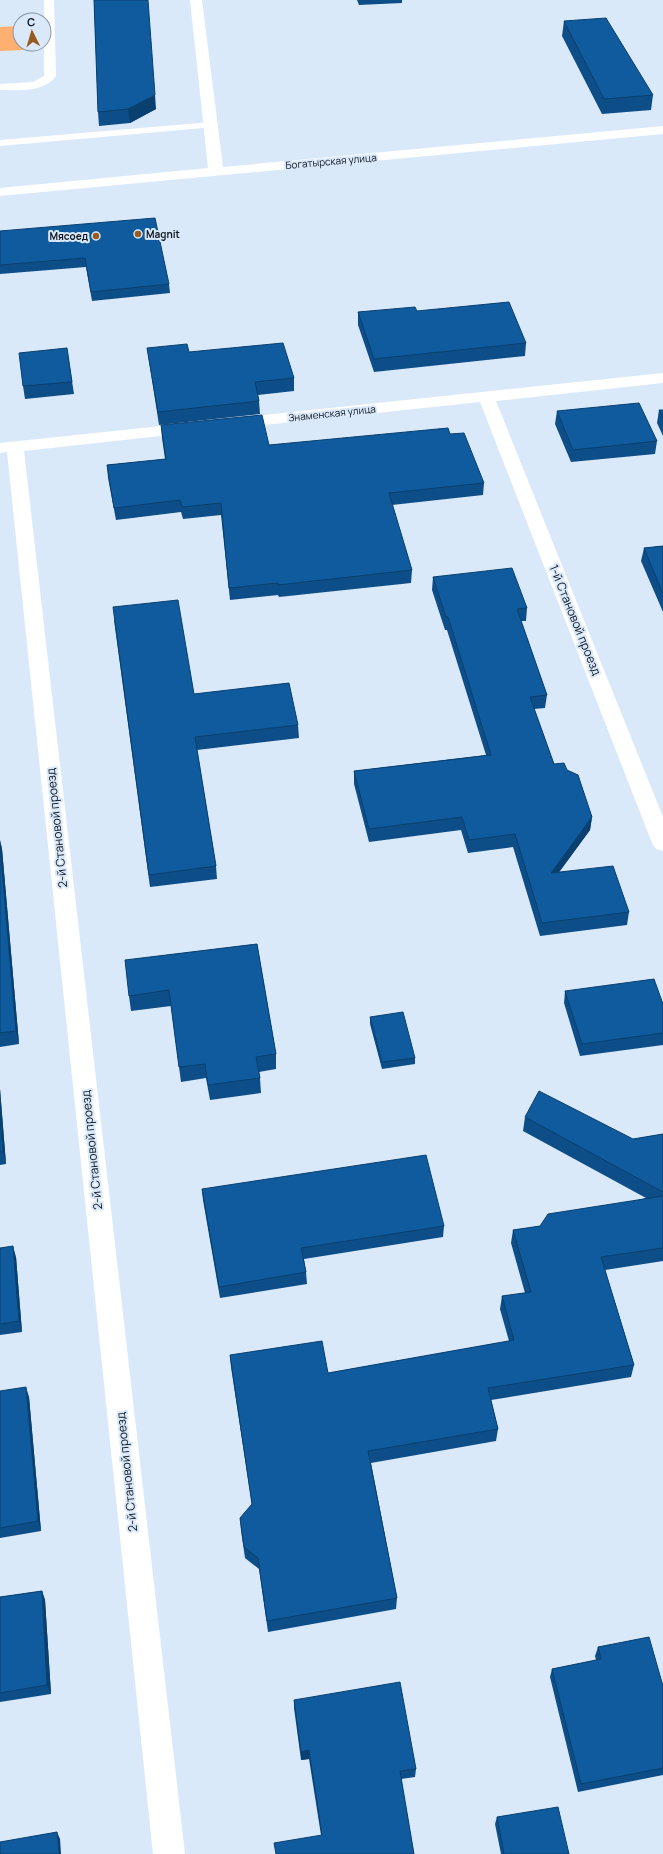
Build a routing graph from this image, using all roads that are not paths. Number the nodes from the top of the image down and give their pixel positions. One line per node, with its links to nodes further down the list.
1 (49, 0): 3 (lane)
2 (196, 0): 4 (street)
3 (0, 87)
4 (211, 125): 6 (lane); 7 (street)
5 (663, 130): 7 (street, Богатырская улица)
6 (0, 143)
7 (216, 172): 8 (street, Богатырская улица)
8 (0, 192)
9 (663, 378): 10 (street, Знаменская улица)
10 (486, 397): 11 (street, Знаменская улица); 12 (street, 1-й Становой проезд)
11 (8, 447): 13 (street, 2-й Становой проезд)
12 (663, 843)
13 (169, 1854)

